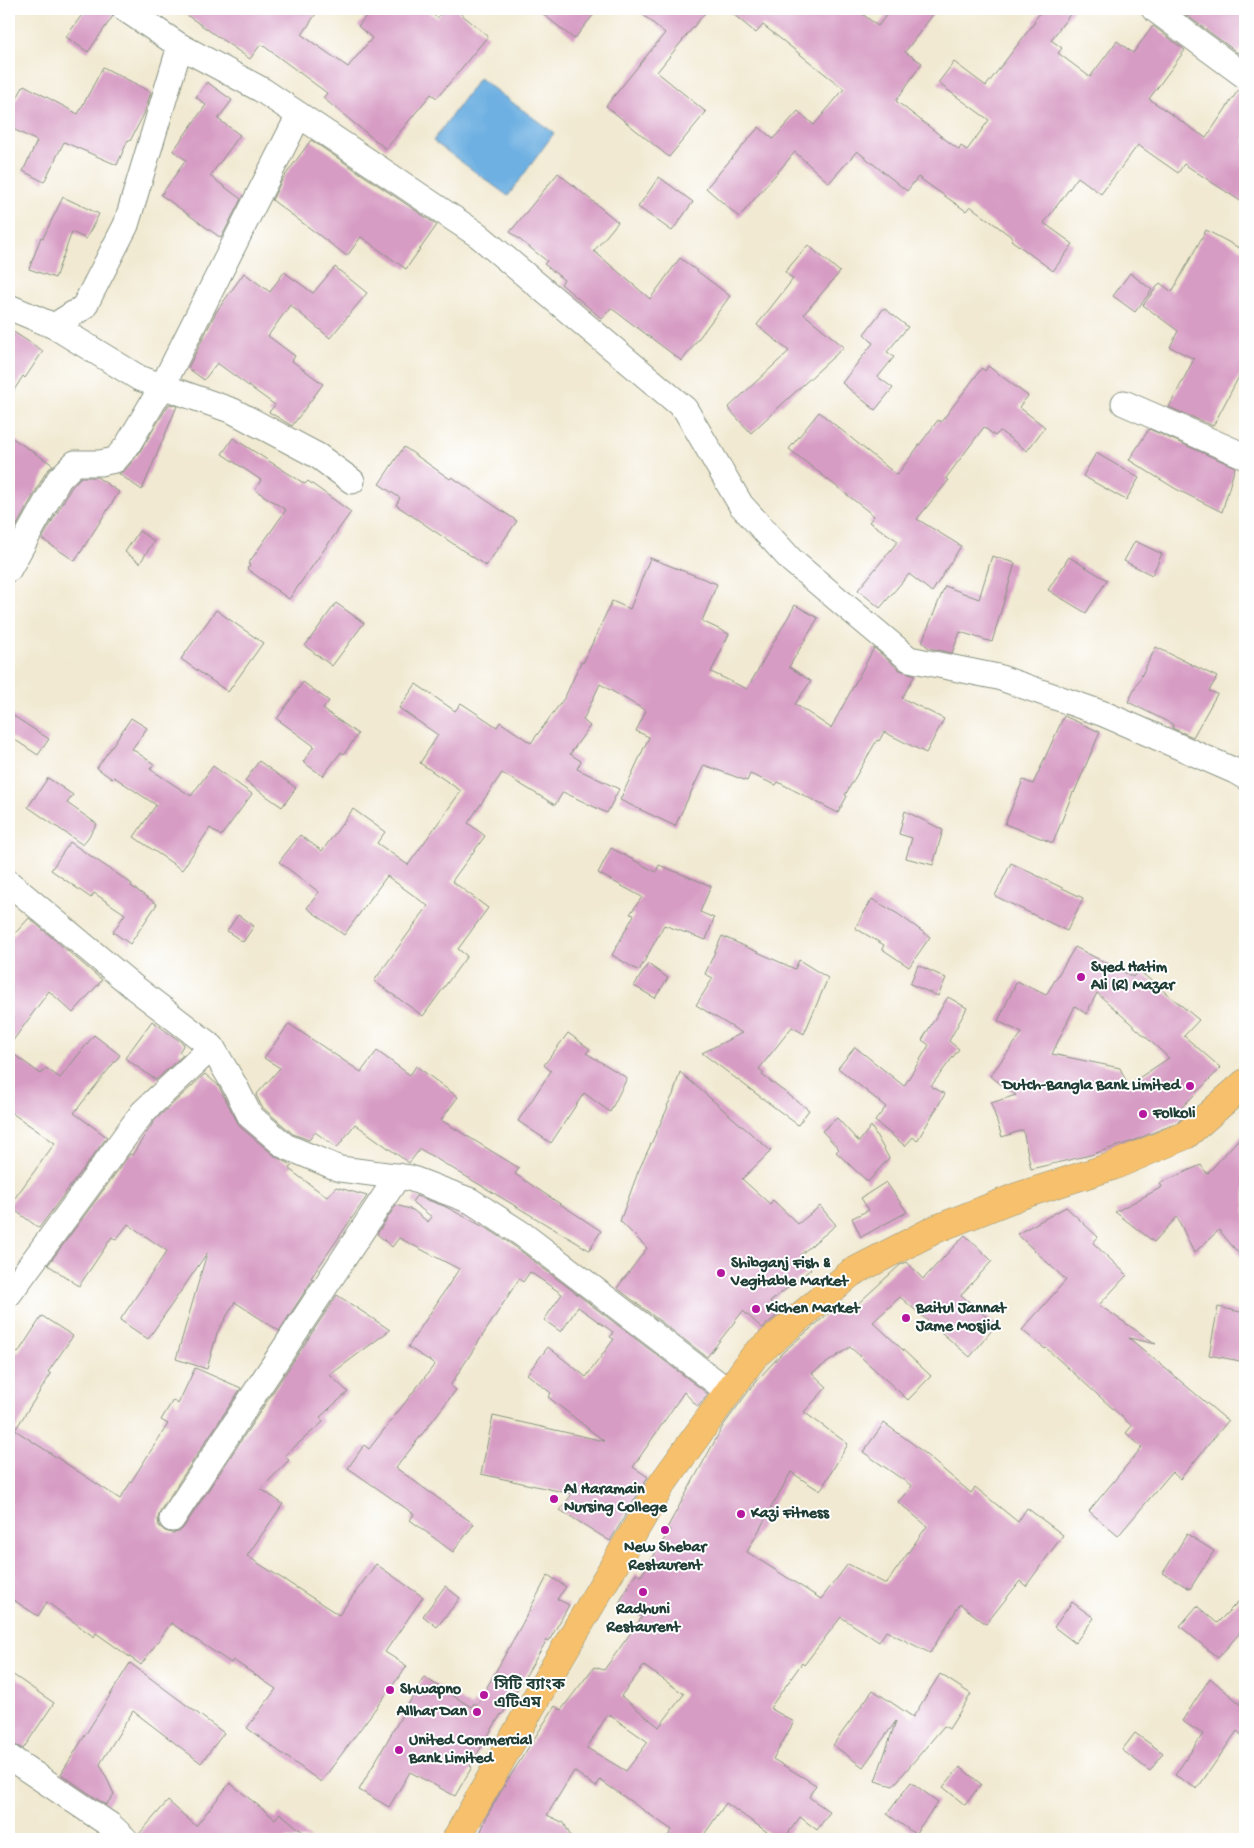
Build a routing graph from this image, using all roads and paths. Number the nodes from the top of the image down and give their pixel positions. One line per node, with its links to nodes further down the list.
1 (125, 9): 3 (street)
2 (1154, 9): 4 (street)
3 (180, 46): 5 (street); 7 (street)
4 (1245, 76)
5 (299, 115): 8 (street); 13 (street)
6 (9, 307): 7 (street)
7 (54, 326): 8 (street)
8 (162, 386): 11 (street); 12 (street)
9 (1124, 403): 10 (street)
10 (1245, 456)
11 (352, 481)
12 (9, 569)
13 (1245, 777)
14 (9, 883): 15 (street)
15 (212, 1046): 17 (street); 18 (street)
16 (1245, 1083): 19 (highway)
17 (398, 1176): 19 (street); 20 (street)
18 (9, 1294)
19 (729, 1392): 23 (highway)
20 (172, 1519)
21 (9, 1757): 22 (street)
22 (125, 1839)
23 (456, 1839)

